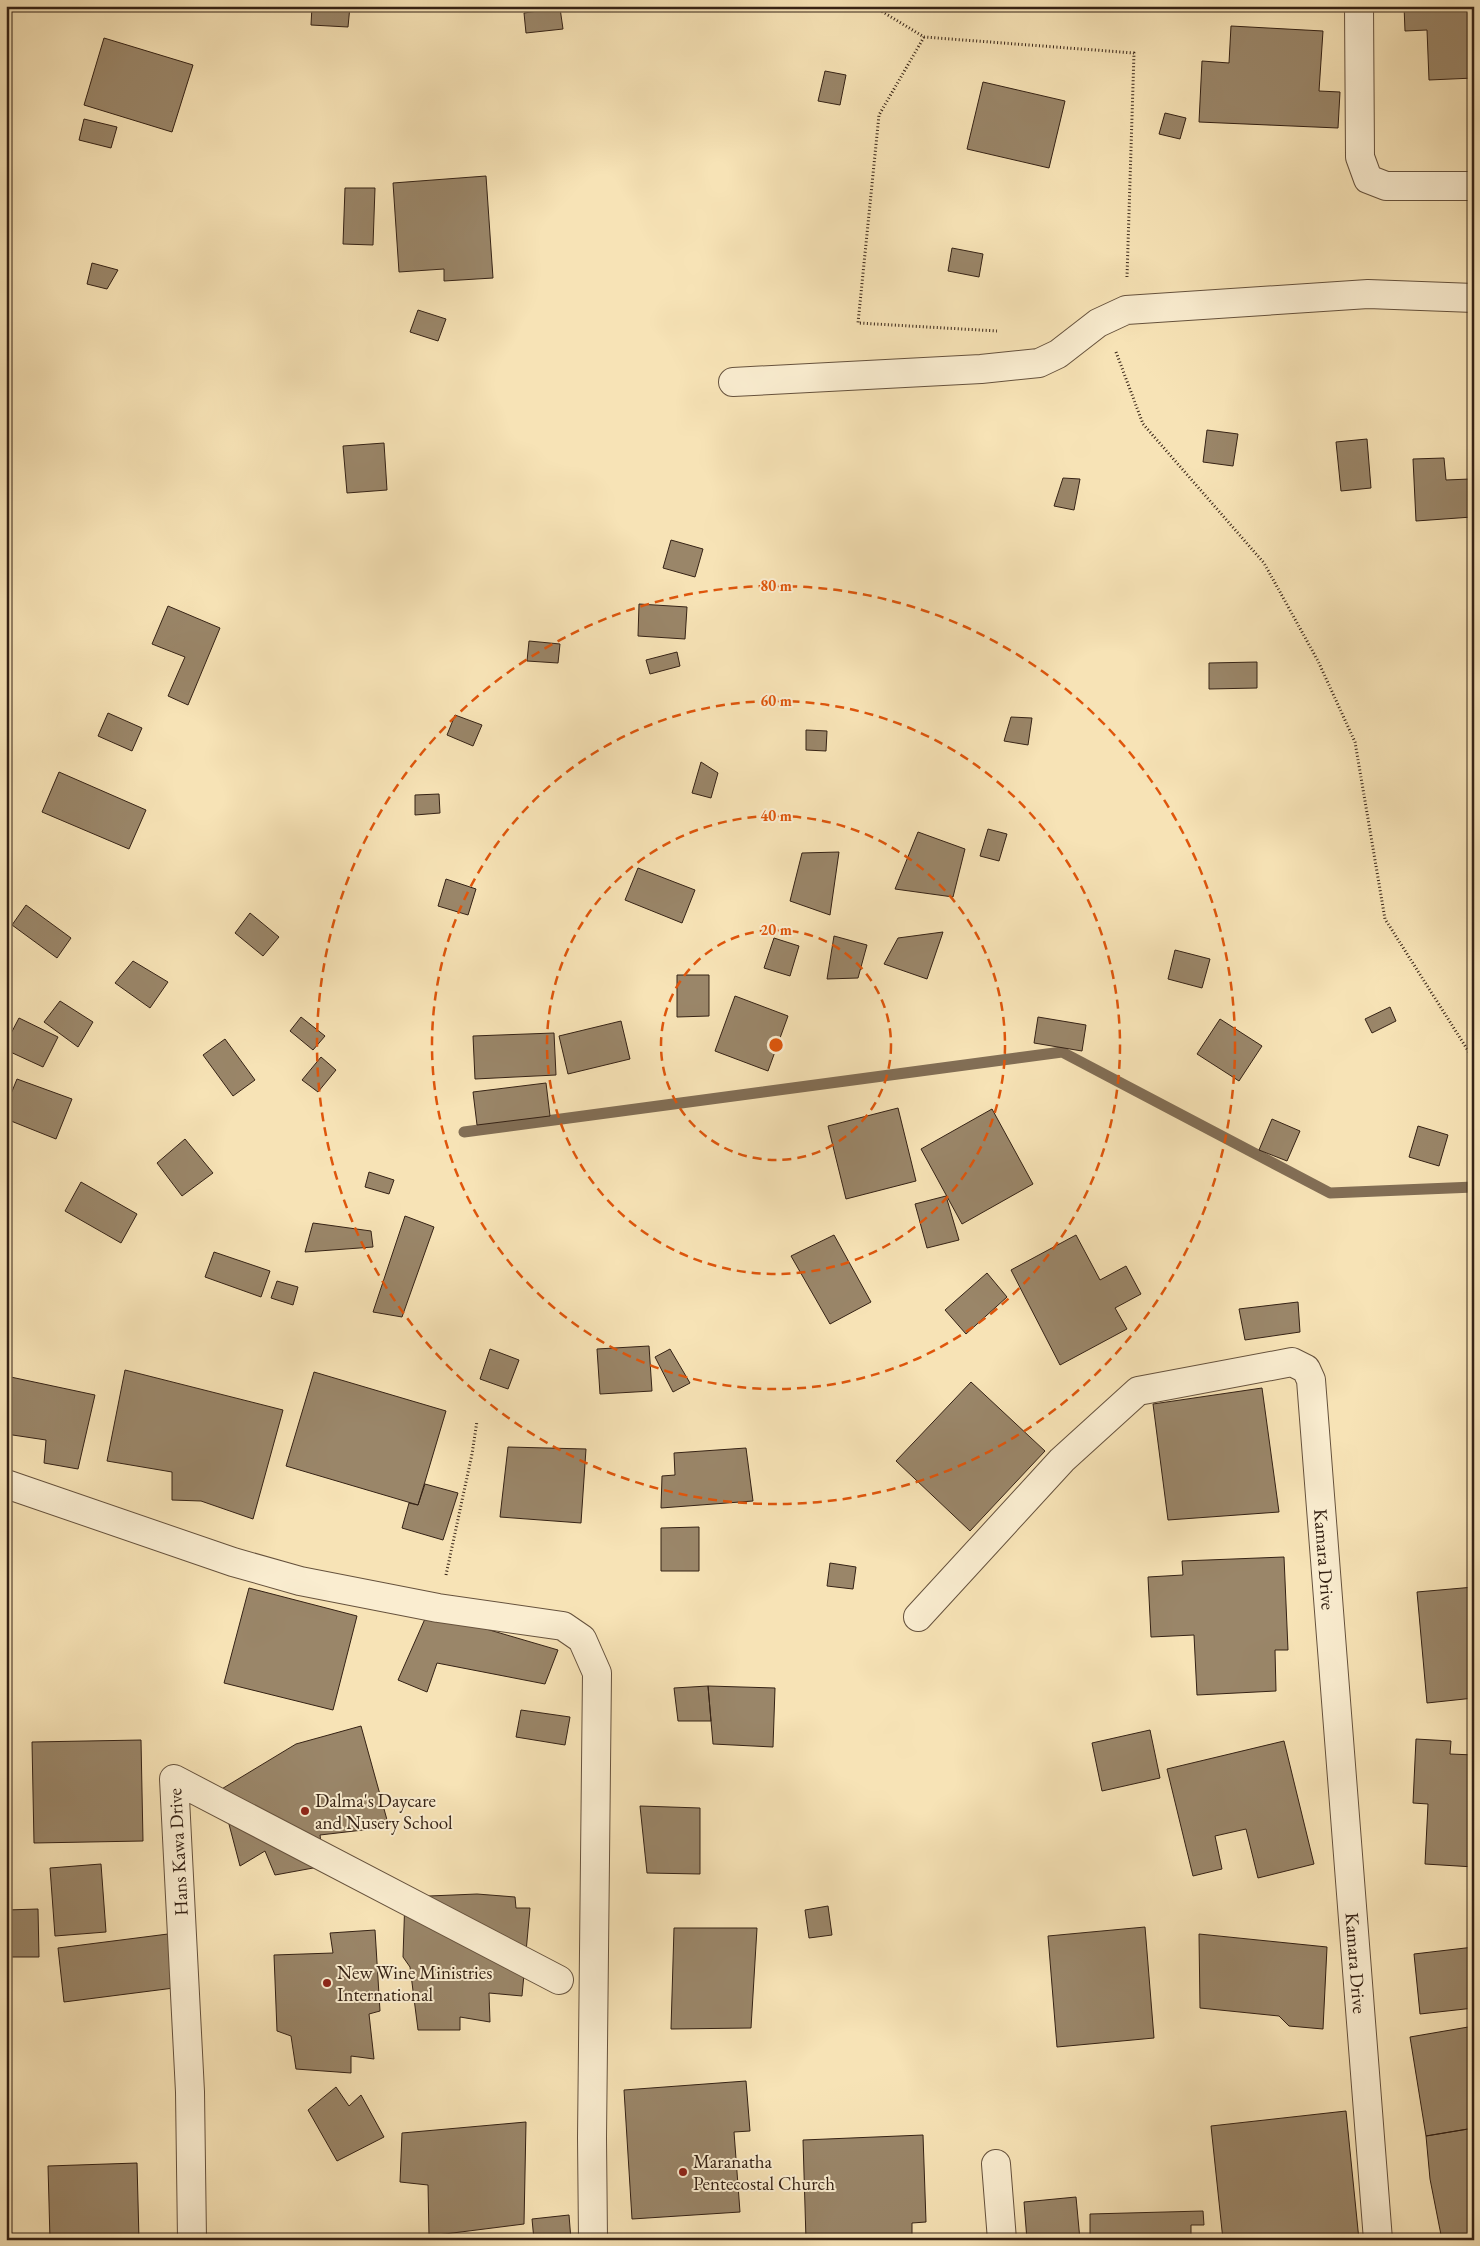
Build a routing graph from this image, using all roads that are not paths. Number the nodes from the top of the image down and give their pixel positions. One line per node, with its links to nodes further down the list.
1 (1359, 6): 2 (street)
2 (1474, 186)
3 (1474, 298): 4 (street)
4 (733, 382)
5 (6, 1484): 10 (street)
6 (918, 1617): 12 (street, Kamara Drive)
7 (559, 1980): 9 (street, Hans Kawa Drive)
8 (996, 2164): 11 (street)
9 (192, 2240)
10 (593, 2240)
11 (1002, 2240)
12 (1378, 2240)

